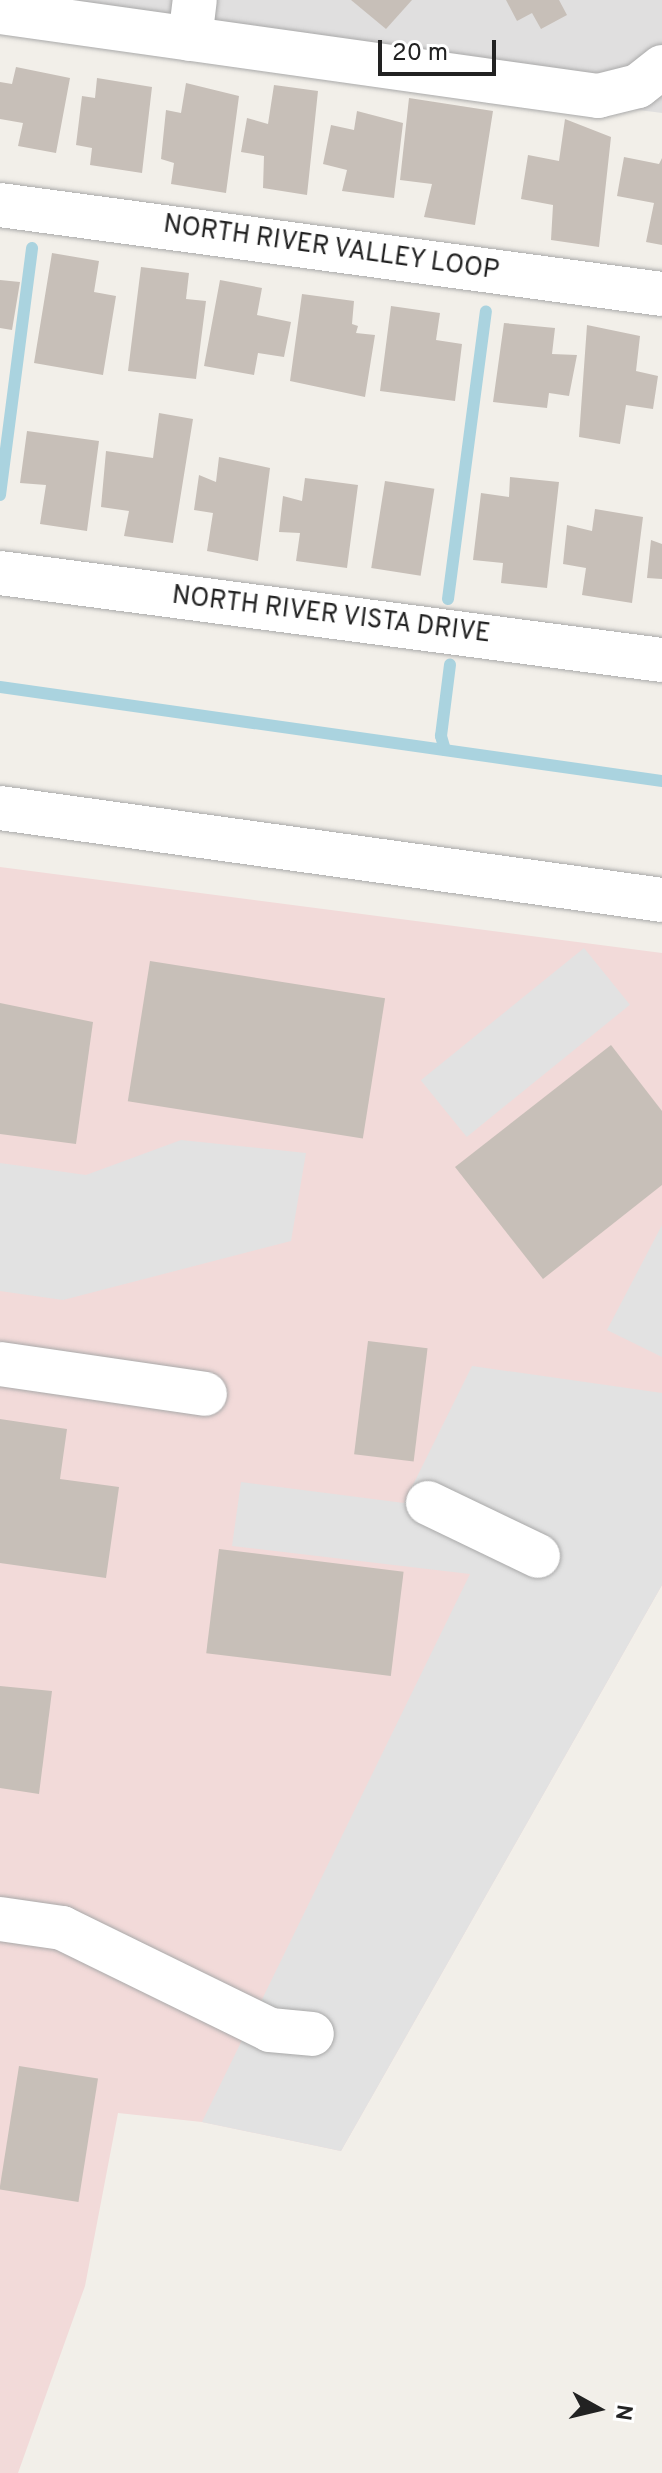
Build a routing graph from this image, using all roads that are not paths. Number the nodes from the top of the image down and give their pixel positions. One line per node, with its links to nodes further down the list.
1 (0, 12): 2 (street)
2 (192, 19): 3 (street)
3 (662, 67)
4 (0, 205): 5 (street, NORTH RIVER VALLEY LOOP)
5 (662, 294)
6 (0, 573): 7 (street, NORTH RIVER VISTA DRIVE)
7 (662, 660)
8 (0, 808): 9 (street)
9 (662, 900)
10 (0, 1364): 11 (street)
11 (205, 1394)
12 (428, 1503): 13 (street)
13 (538, 1556)
14 (0, 1919): 15 (street)
15 (312, 2034)

